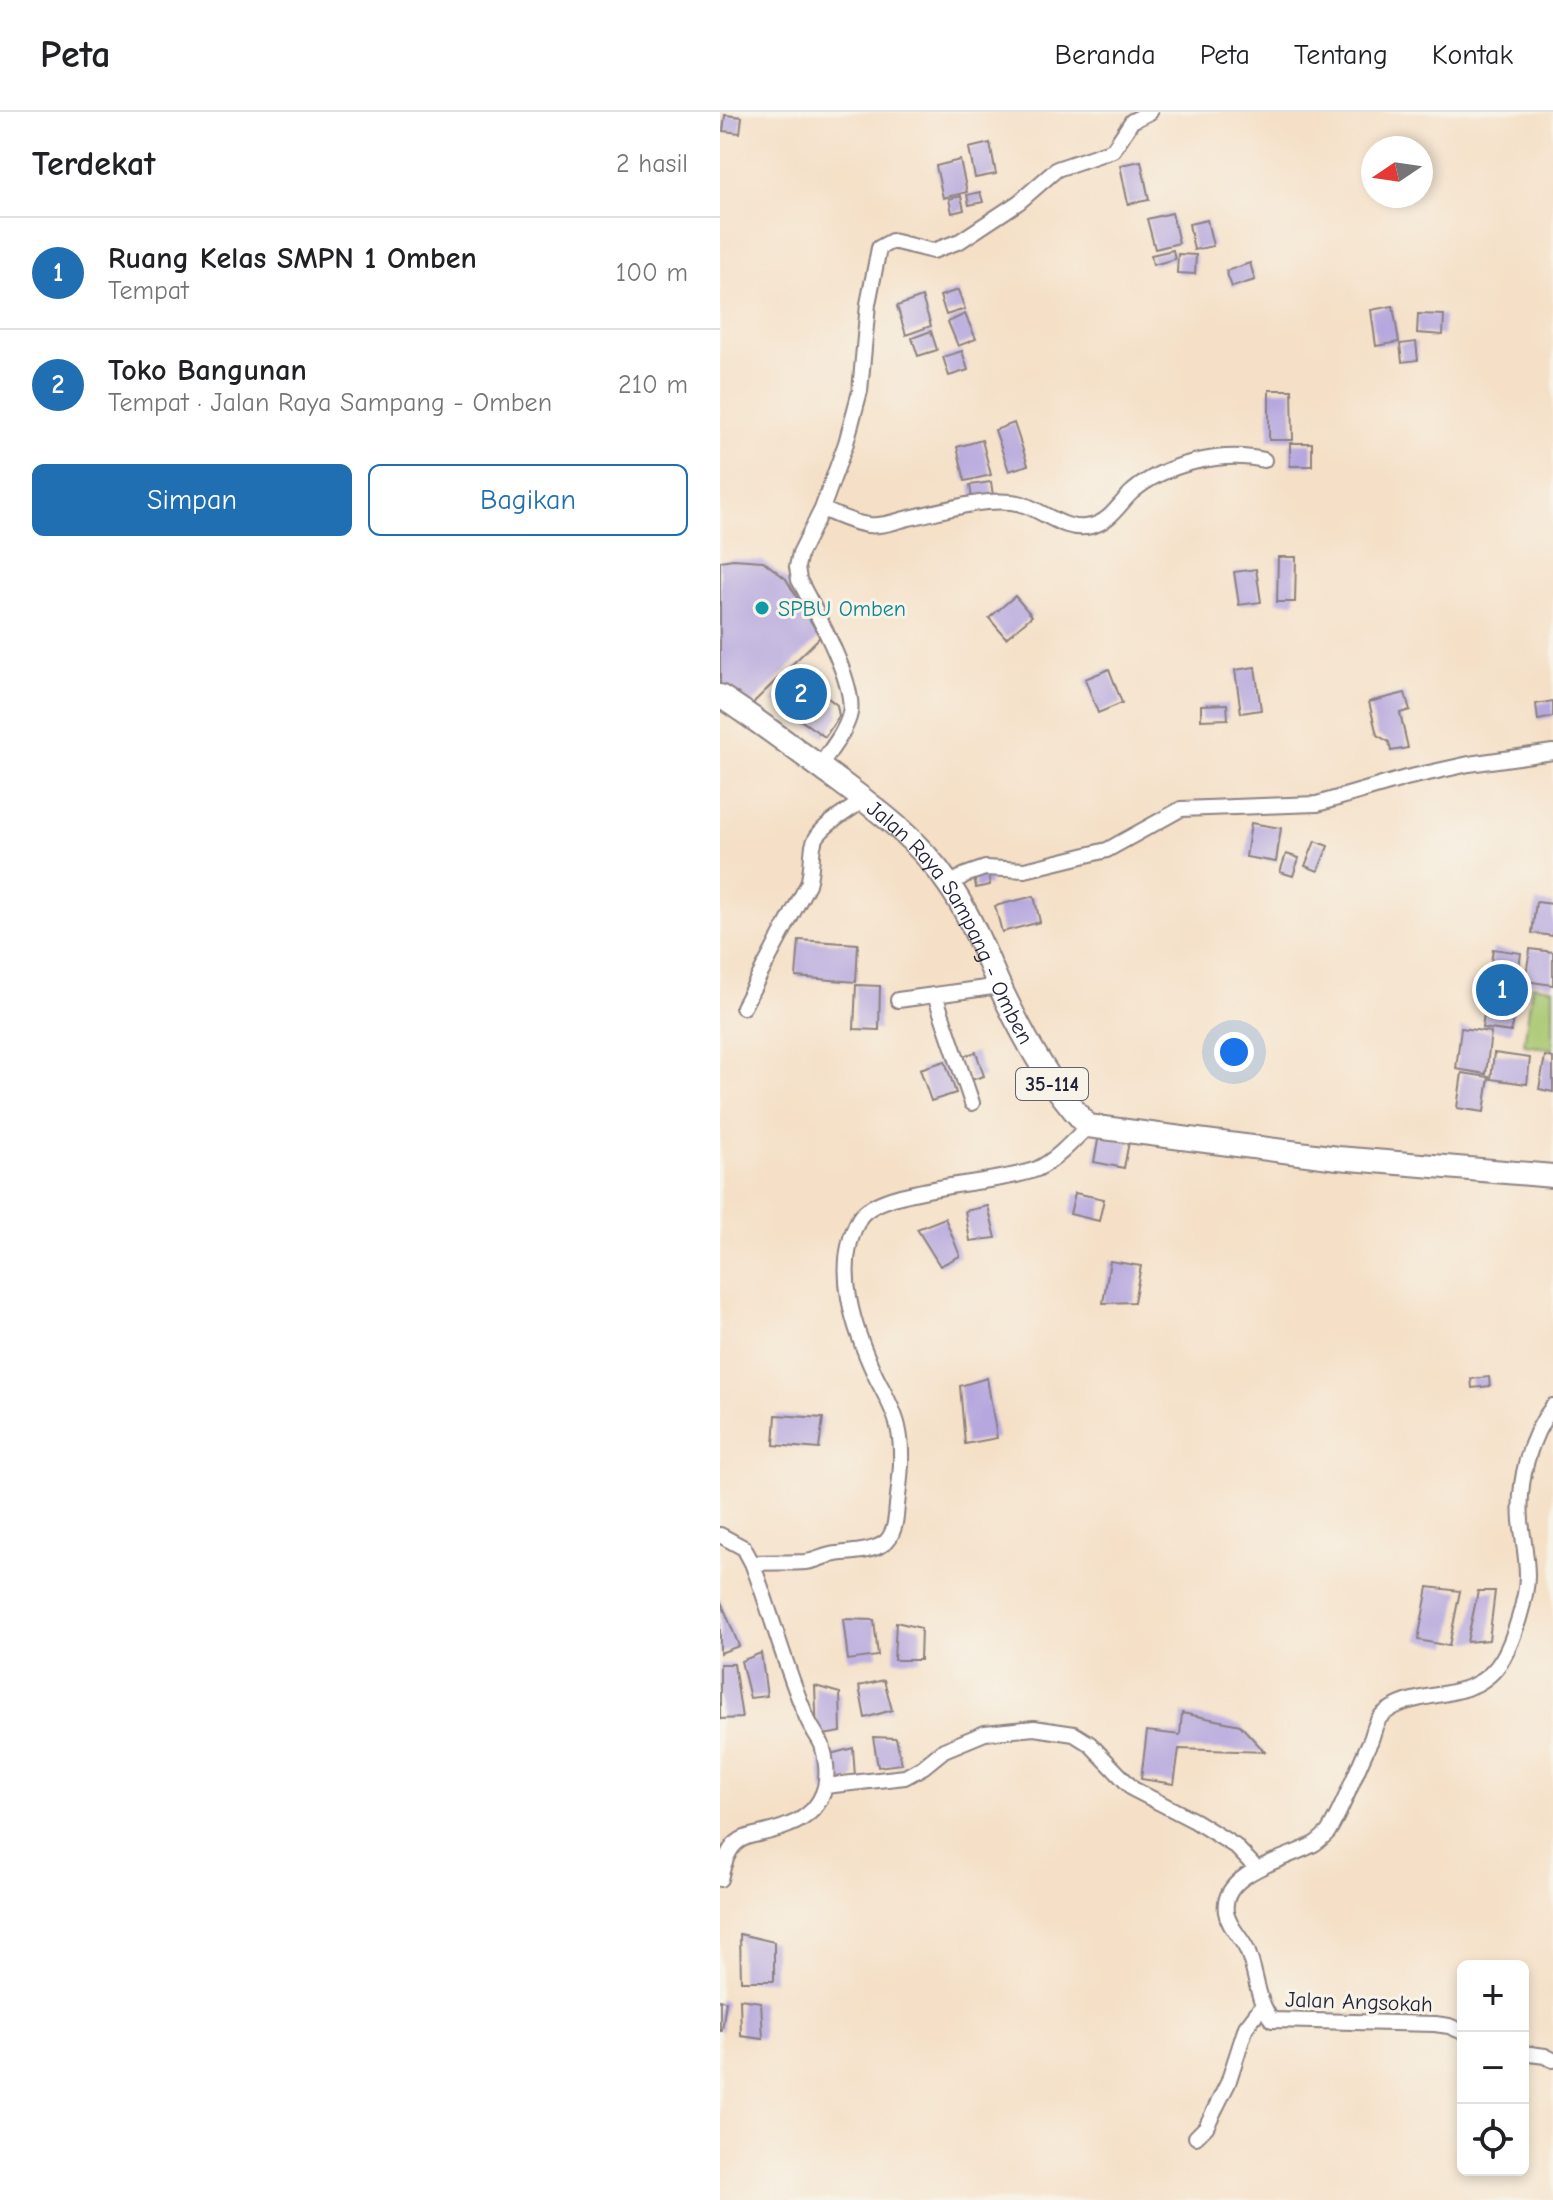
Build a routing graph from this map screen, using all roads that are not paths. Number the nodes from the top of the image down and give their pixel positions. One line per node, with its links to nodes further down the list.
1 (1150, 112): 3 (street)
2 (1264, 460): 3 (street)
3 (822, 509): 6 (street)
4 (720, 696): 6 (main road, Jalan Raya Sampang - Omben / 35-114)
5 (1553, 752): 8 (street)
6 (819, 767): 7 (main road, Jalan Raya Sampang - Omben / 35-114)
7 (864, 799): 8 (main road, Jalan Raya Sampang - Omben / 35-114); 12 (street)
8 (949, 885): 9 (main road, Jalan Raya Sampang - Omben / 35-114)
9 (1000, 986): 10 (street); 14 (main road, Jalan Raya Sampang - Omben / 35-114)
10 (935, 995): 11 (street); 13 (street)
11 (898, 1000)
12 (743, 1007)
13 (972, 1103)
14 (1088, 1126): 15 (main road, 35-114); 18 (street)
15 (1553, 1176)
16 (1553, 1406): 20 (street, Jalan Angsokah)
17 (720, 1535): 18 (street)
18 (752, 1563): 19 (street)
19 (825, 1786): 20 (street); 21 (street)
20 (1257, 1869): 22 (street, Jalan Angsokah)
21 (720, 1879)
22 (1262, 2006): 23 (street, Jalan Angsokah); 26 (street)
23 (1457, 2029)
24 (1529, 2054): 25 (street)
25 (1553, 2060)
26 (1196, 2137)

